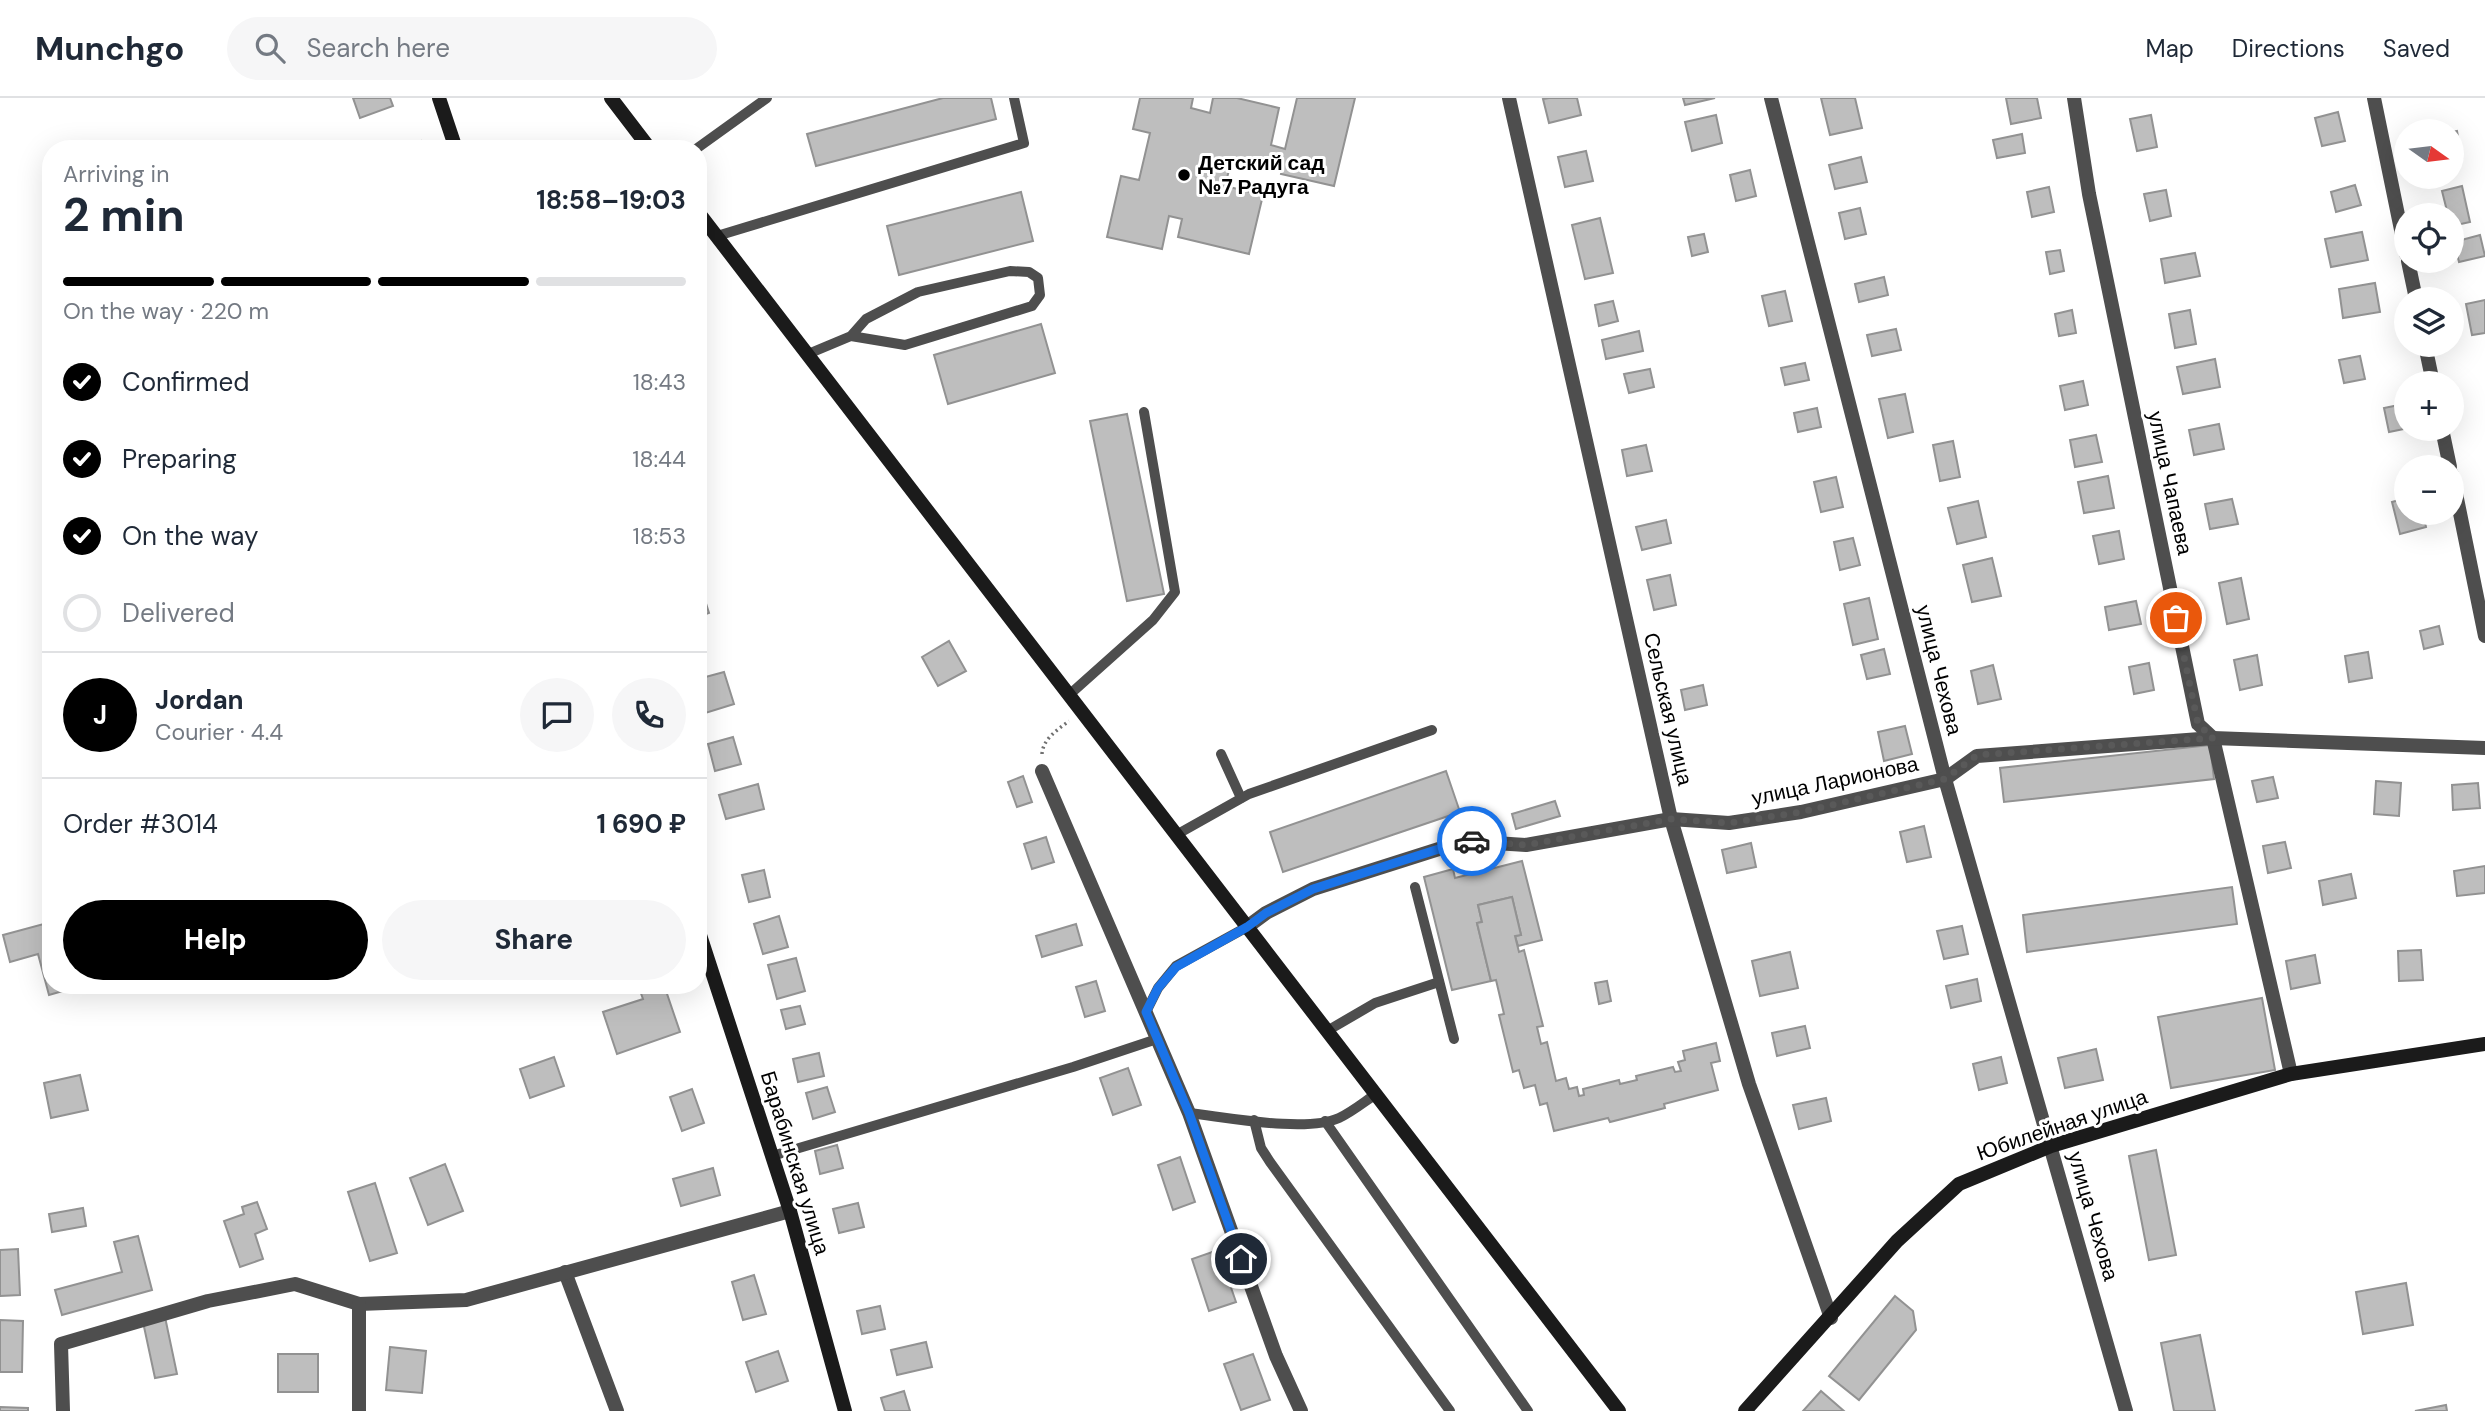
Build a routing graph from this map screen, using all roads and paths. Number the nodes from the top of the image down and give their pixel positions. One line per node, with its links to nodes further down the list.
1 (439, 98): 9 (main road)
2 (611, 98): 10 (main road)
3 (767, 98): 11 (lane)
4 (1014, 98): 14 (lane)
5 (1509, 98): 29 (street, Сельская улица)
6 (1771, 98): 27 (street, улица Чехова)
7 (2074, 98): 23 (street, улица Чапаева)
8 (2374, 98): 12 (street)
9 (453, 140)
10 (643, 140)
11 (707, 140)
12 (2396, 203)
13 (707, 223): 14 (main road)
14 (717, 236): 16 (main road)
15 (851, 336): 15 (lane); 16 (lane)
16 (807, 354): 20 (main road)
17 (1144, 412): 20 (lane)
18 (2462, 525): 19 (street)
19 (2485, 636)
20 (1069, 695): 21 (main road)
21 (1082, 711): 26 (path); 30 (main road)
22 (1432, 730): 28 (lane)
23 (2213, 738): 24 (street, улица Ларионова); 27 (street, улица Ларионова); 40 (street, улица Чапаева)
24 (2485, 748)
25 (1221, 754): 28 (lane)
26 (1042, 771): 35 (street)
27 (1945, 779): 29 (street, улица Ларионова); 45 (street, улица Чехова)
28 (1241, 798): 30 (lane)
29 (1671, 819): 32 (street, улица Ларионова); 50 (street, Сельская улица)
30 (1177, 835): 32 (main road)
31 (1415, 887): 34 (lane)
32 (1247, 927): 35 (lane); 36 (main road)
33 (707, 957): 46 (main road, Барабинская улица)
34 (1440, 982): 36 (lane); 38 (lane)
35 (1146, 1012): 37 (street)
36 (1327, 1031): 41 (main road)
37 (1157, 1039): 42 (street); 46 (lane)
38 (1454, 1039)
39 (2485, 1044): 40 (main road, Юбилейная улица)
40 (2291, 1074): 45 (main road, Юбилейная улица)
41 (1376, 1094): 44 (lane); 58 (main road)
42 (1189, 1113): 43 (lane); 55 (street)
43 (1254, 1120): 44 (lane); 56 (lane)
44 (1325, 1121): 57 (lane)
45 (2051, 1146): 50 (main road, Юбилейная улица); 60 (street, улица Чехова)
46 (772, 1156): 47 (main road, Барабинская улица)
47 (790, 1211): 48 (street); 54 (main road, Барабинская улица)
48 (565, 1272): 49 (street); 53 (street)
49 (359, 1304): 51 (street); 52 (street)
50 (1831, 1318): 59 (main road, Юбилейная улица)
51 (64, 1411)
52 (359, 1411)
53 (617, 1411)
54 (845, 1411)
55 (1301, 1411)
56 (1450, 1411)
57 (1528, 1411)
58 (1619, 1411)
59 (1745, 1411)
60 (2126, 1411)

